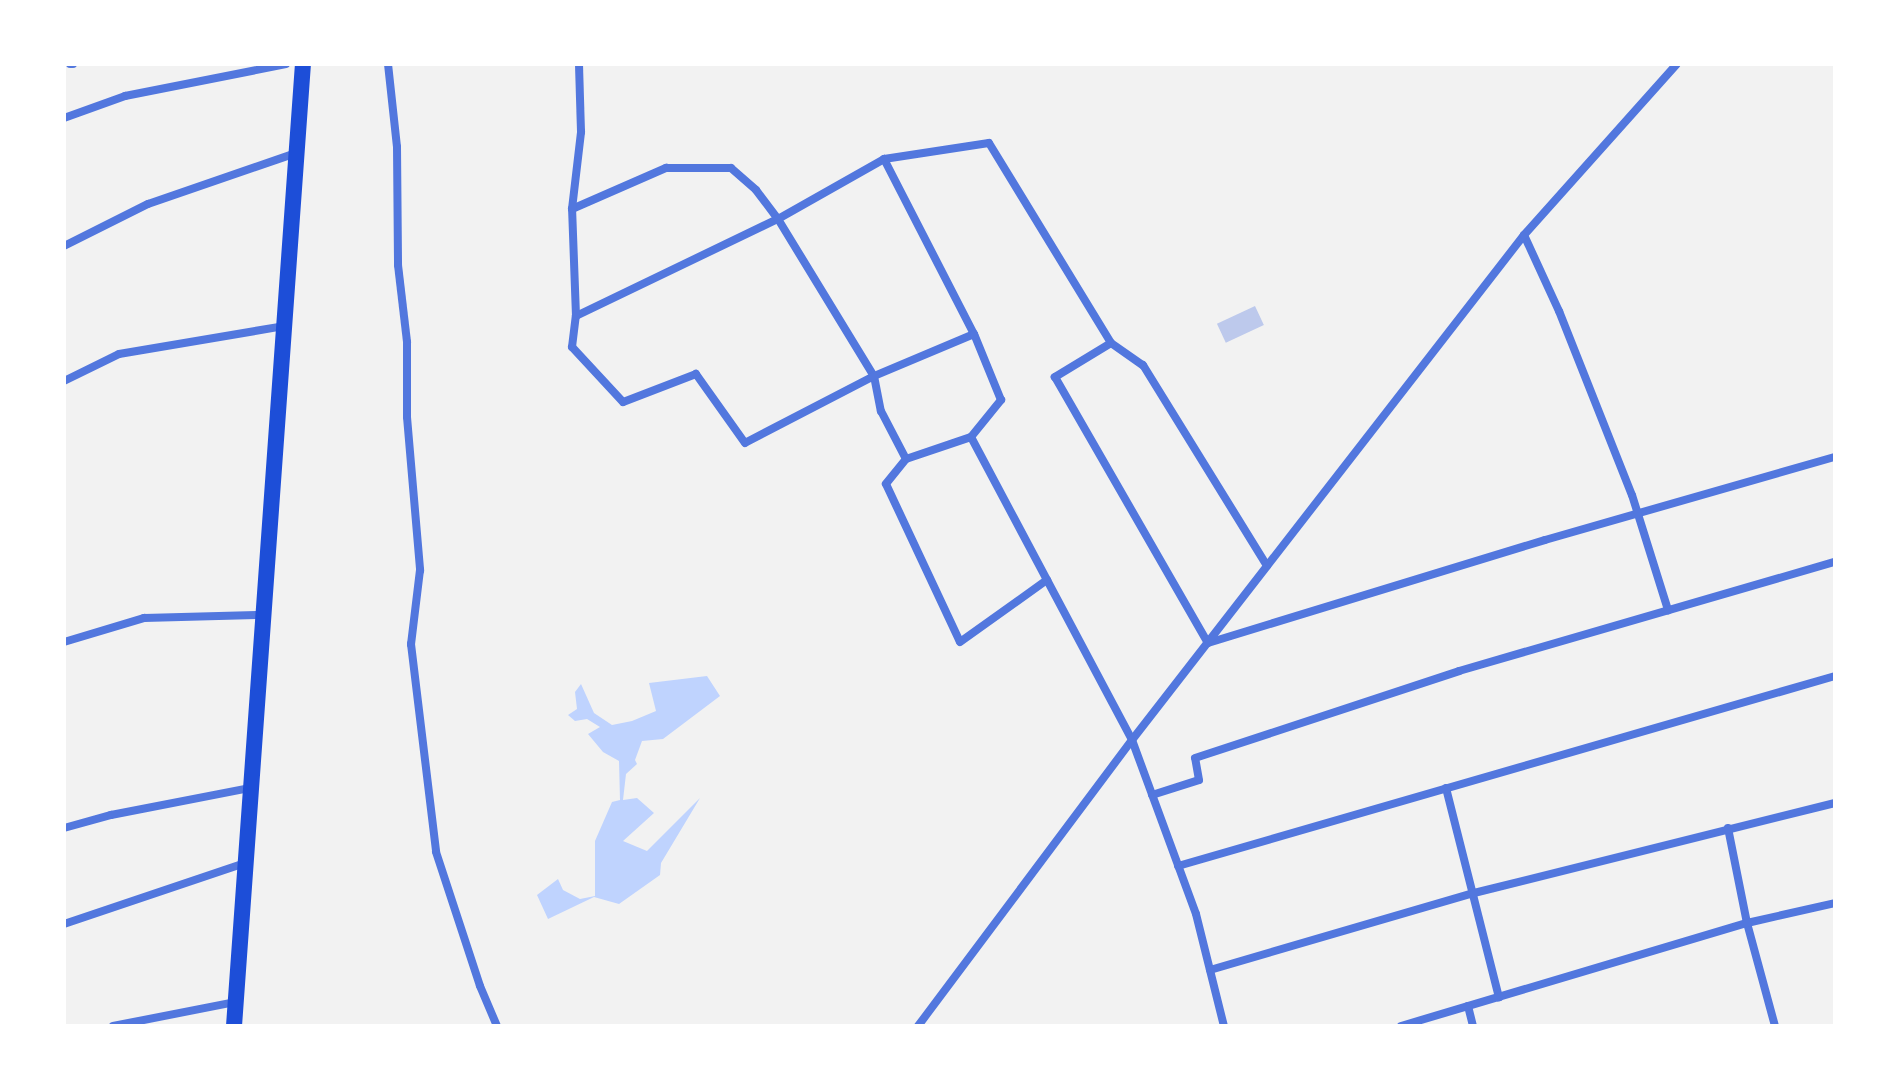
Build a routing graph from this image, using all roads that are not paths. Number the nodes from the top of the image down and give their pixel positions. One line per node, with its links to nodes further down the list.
1 (286, 64): 6 (street)
2 (303, 64): 7 (main road)
3 (388, 64): 50 (street)
4 (579, 64): 9 (street)
5 (1677, 64): 11 (street)
6 (64, 118)
7 (296, 152): 12 (street); 14 (main road)
8 (884, 159): 10 (street); 15 (street); 16 (street)
9 (572, 209): 10 (street); 13 (street)
10 (778, 219): 13 (street); 17 (street)
11 (1524, 235): 22 (street); 24 (street)
12 (64, 246)
13 (576, 316): 17 (street)
14 (284, 326): 18 (street); 27 (main road)
15 (974, 334): 17 (street); 19 (street)
16 (1111, 343): 24 (street); 29 (street)
17 (874, 376): 21 (street)
18 (64, 381)
19 (971, 437): 21 (street); 25 (street)
20 (1835, 457): 22 (street)
21 (906, 459): 25 (street)
22 (1638, 513): 26 (street); 29 (street)
23 (1835, 562): 26 (street)
24 (1267, 566): 29 (street)
25 (1047, 580): 31 (street)
26 (1668, 610): 34 (street)
27 (262, 615): 28 (street); 32 (main road)
28 (64, 642)
29 (1208, 643): 31 (street)
30 (1835, 676): 33 (street)
31 (1132, 740): 34 (street); 51 (street)
32 (250, 788): 36 (street); 38 (main road)
33 (1446, 788): 39 (street); 40 (street)
34 (1152, 795): 39 (street)
35 (1835, 803): 37 (street)
36 (64, 828)
37 (1728, 828): 40 (street); 42 (street)
38 (245, 863): 43 (street); 46 (main road)
39 (1178, 866): 44 (street)
40 (1474, 893): 44 (street); 45 (street)
41 (1835, 903): 42 (street)
42 (1747, 923): 45 (street); 55 (street)
43 (64, 924)
44 (1210, 970): 52 (street)
45 (1499, 997): 47 (street)
46 (236, 1002): 48 (street); 49 (main road)
47 (1468, 1006): 53 (street); 54 (street)
48 (113, 1026)
49 (234, 1026)
50 (497, 1026)
51 (918, 1026)
52 (1224, 1026)
53 (1401, 1026)
54 (1473, 1026)
55 (1775, 1026)

